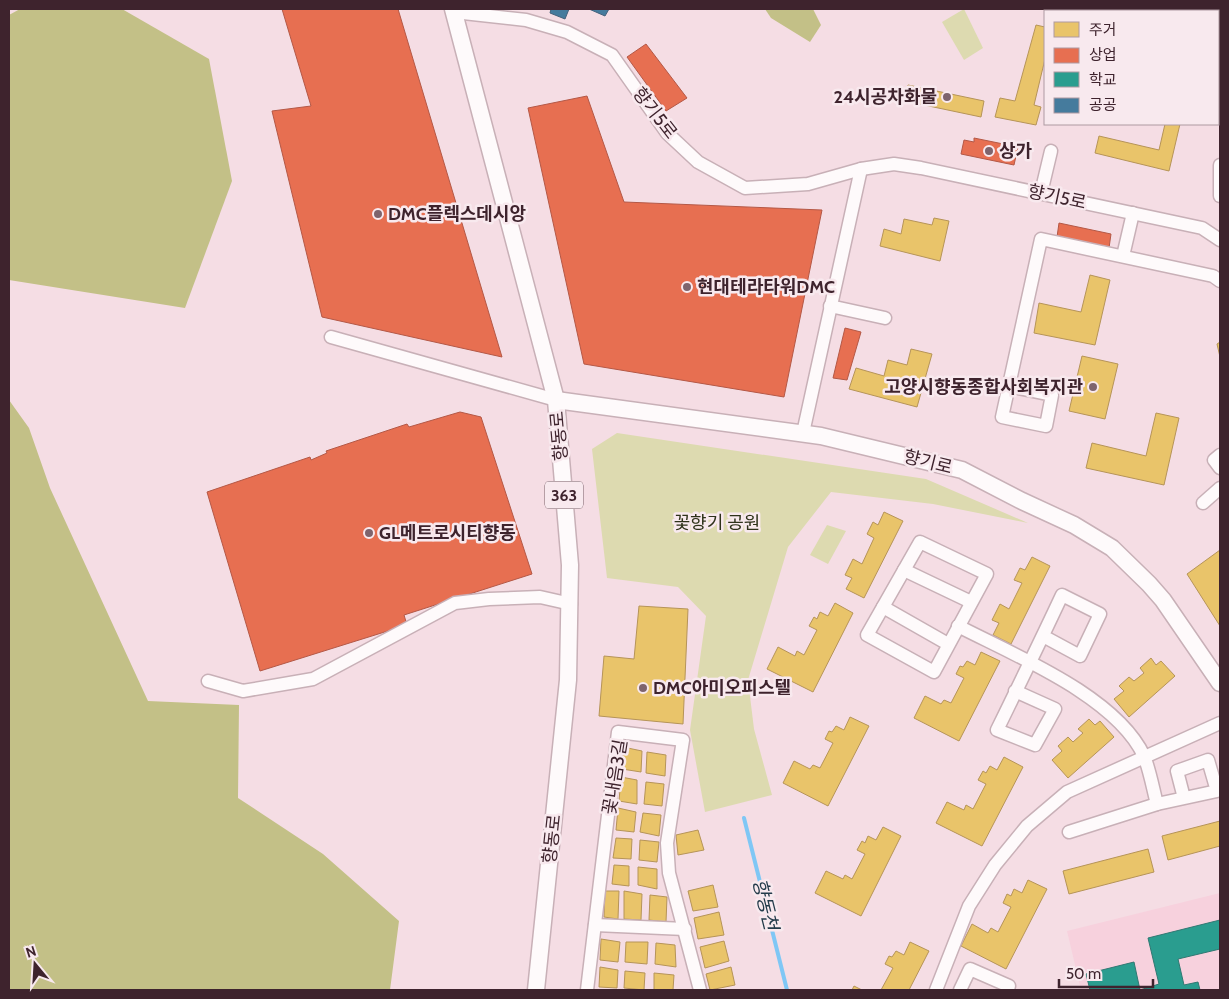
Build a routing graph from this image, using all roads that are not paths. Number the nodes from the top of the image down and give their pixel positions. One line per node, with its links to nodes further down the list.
1 (453, 10): 4 (street, 향기5로); 15 (main road, 향동로 / 363)
2 (1051, 150): 5 (street)
3 (1220, 165): 6 (street)
4 (861, 169): 5 (street, 향기5로); 11 (street)
5 (1041, 193): 7 (street, 향기5로)
6 (1220, 196)
7 (1133, 213): 8 (street, 향기5로); 9 (street)
8 (1220, 240)
9 (1123, 256): 10 (street); 14 (street)
10 (1220, 281)
11 (830, 306): 12 (street); 16 (street)
12 (885, 318)
13 (331, 337): 15 (street)
14 (1009, 386)
15 (556, 400): 16 (main road, 향기로); 23 (main road, 향동로 / 363)
16 (802, 433): 30 (main road, 향기로)
17 (1220, 455): 18 (street)
18 (1220, 468)
19 (1220, 488): 20 (street)
20 (1203, 503)
21 (904, 570): 22 (street); 22 (street); 24 (street)
22 (971, 602): 25 (street)
23 (571, 604): 29 (street); 39 (main road, 향동로 / 363)
24 (883, 607): 27 (street); 27 (street)
25 (958, 626): 27 (street); 28 (street)
26 (1043, 636): 26 (street); 28 (street)
27 (948, 644)
28 (1030, 663): 31 (street); 33 (street)
29 (208, 681)
30 (1220, 683)
31 (1015, 691): 31 (street)
32 (1220, 722): 33 (street)
33 (1144, 756): 35 (street); 42 (street)
34 (1184, 798): 35 (street)
35 (1158, 804): 36 (street)
36 (1069, 832)
37 (595, 925): 38 (street); 38 (street, 꽃내음3길); 40 (street, 꽃내음3길)
38 (685, 929): 41 (street, 꽃내음3길)
39 (536, 990)
40 (587, 990)
41 (700, 990)
42 (936, 990)
43 (960, 990): 44 (street)
44 (1007, 990)

